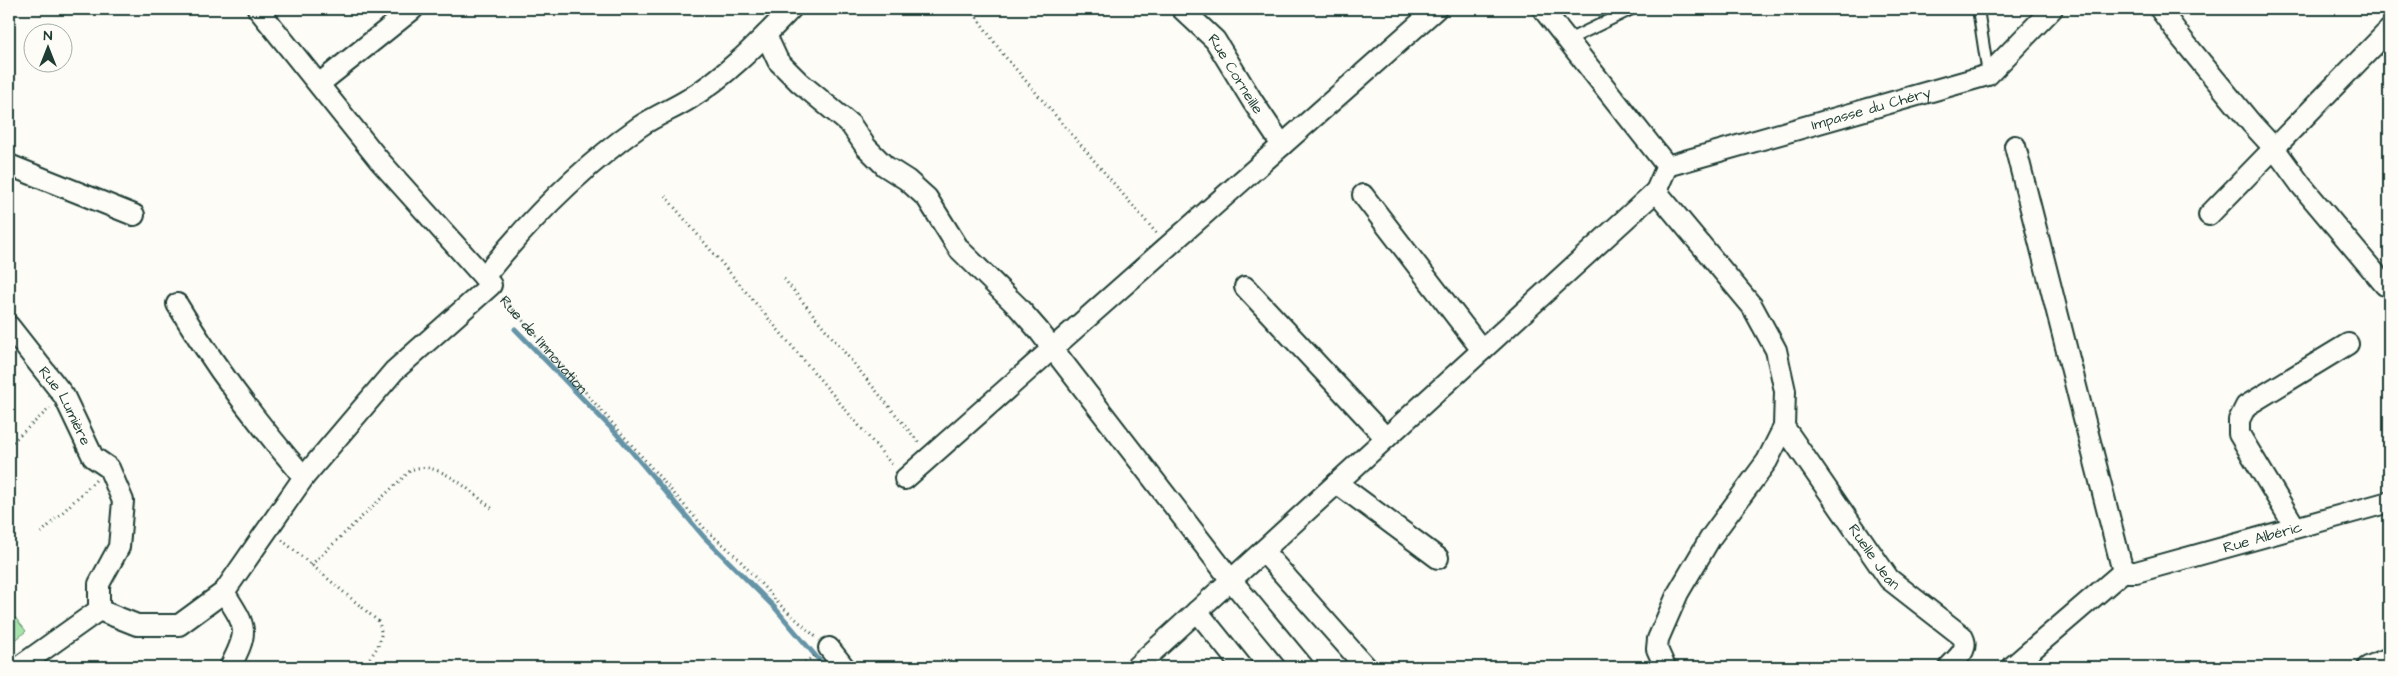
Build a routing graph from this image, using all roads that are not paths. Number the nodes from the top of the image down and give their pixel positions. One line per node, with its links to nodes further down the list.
1 (258, 9): 15 (street)
2 (413, 9): 15 (street)
3 (791, 9): 12 (street)
4 (1182, 9): 16 (street, Rue Corneille)
5 (1436, 9): 16 (street)
6 (1543, 9): 13 (street)
7 (1632, 9): 13 (lane)
8 (1978, 9): 14 (lane)
9 (2052, 9): 14 (street)
10 (2160, 9): 18 (street)
11 (2389, 30): 18 (street)
12 (766, 34): 25 (street); 31 (street)
13 (1568, 40): 20 (street)
14 (1988, 75): 20 (street, Impasse du Chéry)
15 (319, 84): 25 (street)
16 (1282, 145): 31 (street)
17 (2016, 146): 42 (street)
18 (2274, 148): 24 (street); 26 (street)
19 (9, 165): 23 (street)
20 (1667, 166): 21 (street)
21 (1656, 191): 32 (street); 33 (street)
22 (1363, 195): 32 (street)
23 (134, 215)
24 (2209, 215)
25 (488, 281): 35 (street)
26 (2385, 285)
27 (1245, 287): 34 (street)
28 (177, 304): 35 (street)
29 (9, 326): 45 (street, Rue Lumière)
30 (2348, 344): 39 (street)
31 (1053, 350): 36 (street); 43 (street)
32 (1482, 350): 34 (street)
33 (1784, 427): 57 (street); 58 (street, Ruelle Jean)
34 (1386, 438): 37 (street)
35 (304, 477): 44 (street)
36 (904, 479)
37 (1337, 483): 40 (street); 41 (street)
38 (2389, 502): 39 (street, Rue Albéric)
39 (2295, 527): 42 (street, Rue Albéric)
40 (1263, 551): 43 (street); 56 (street)
41 (1438, 558)
42 (2130, 571): 49 (street)
43 (1231, 580): 46 (street); 55 (street)
44 (224, 592): 45 (street); 51 (street)
45 (99, 610): 50 (street)
46 (1197, 611): 53 (street); 54 (street)
47 (829, 648): 52 (street)
48 (2389, 658): 59 (street)
49 (2013, 666)
50 (19, 667)
51 (230, 667)
52 (844, 667)
53 (1136, 667)
54 (1242, 667)
55 (1303, 667)
56 (1366, 667)
57 (1665, 667)
58 (1949, 667)
59 (2368, 667)

